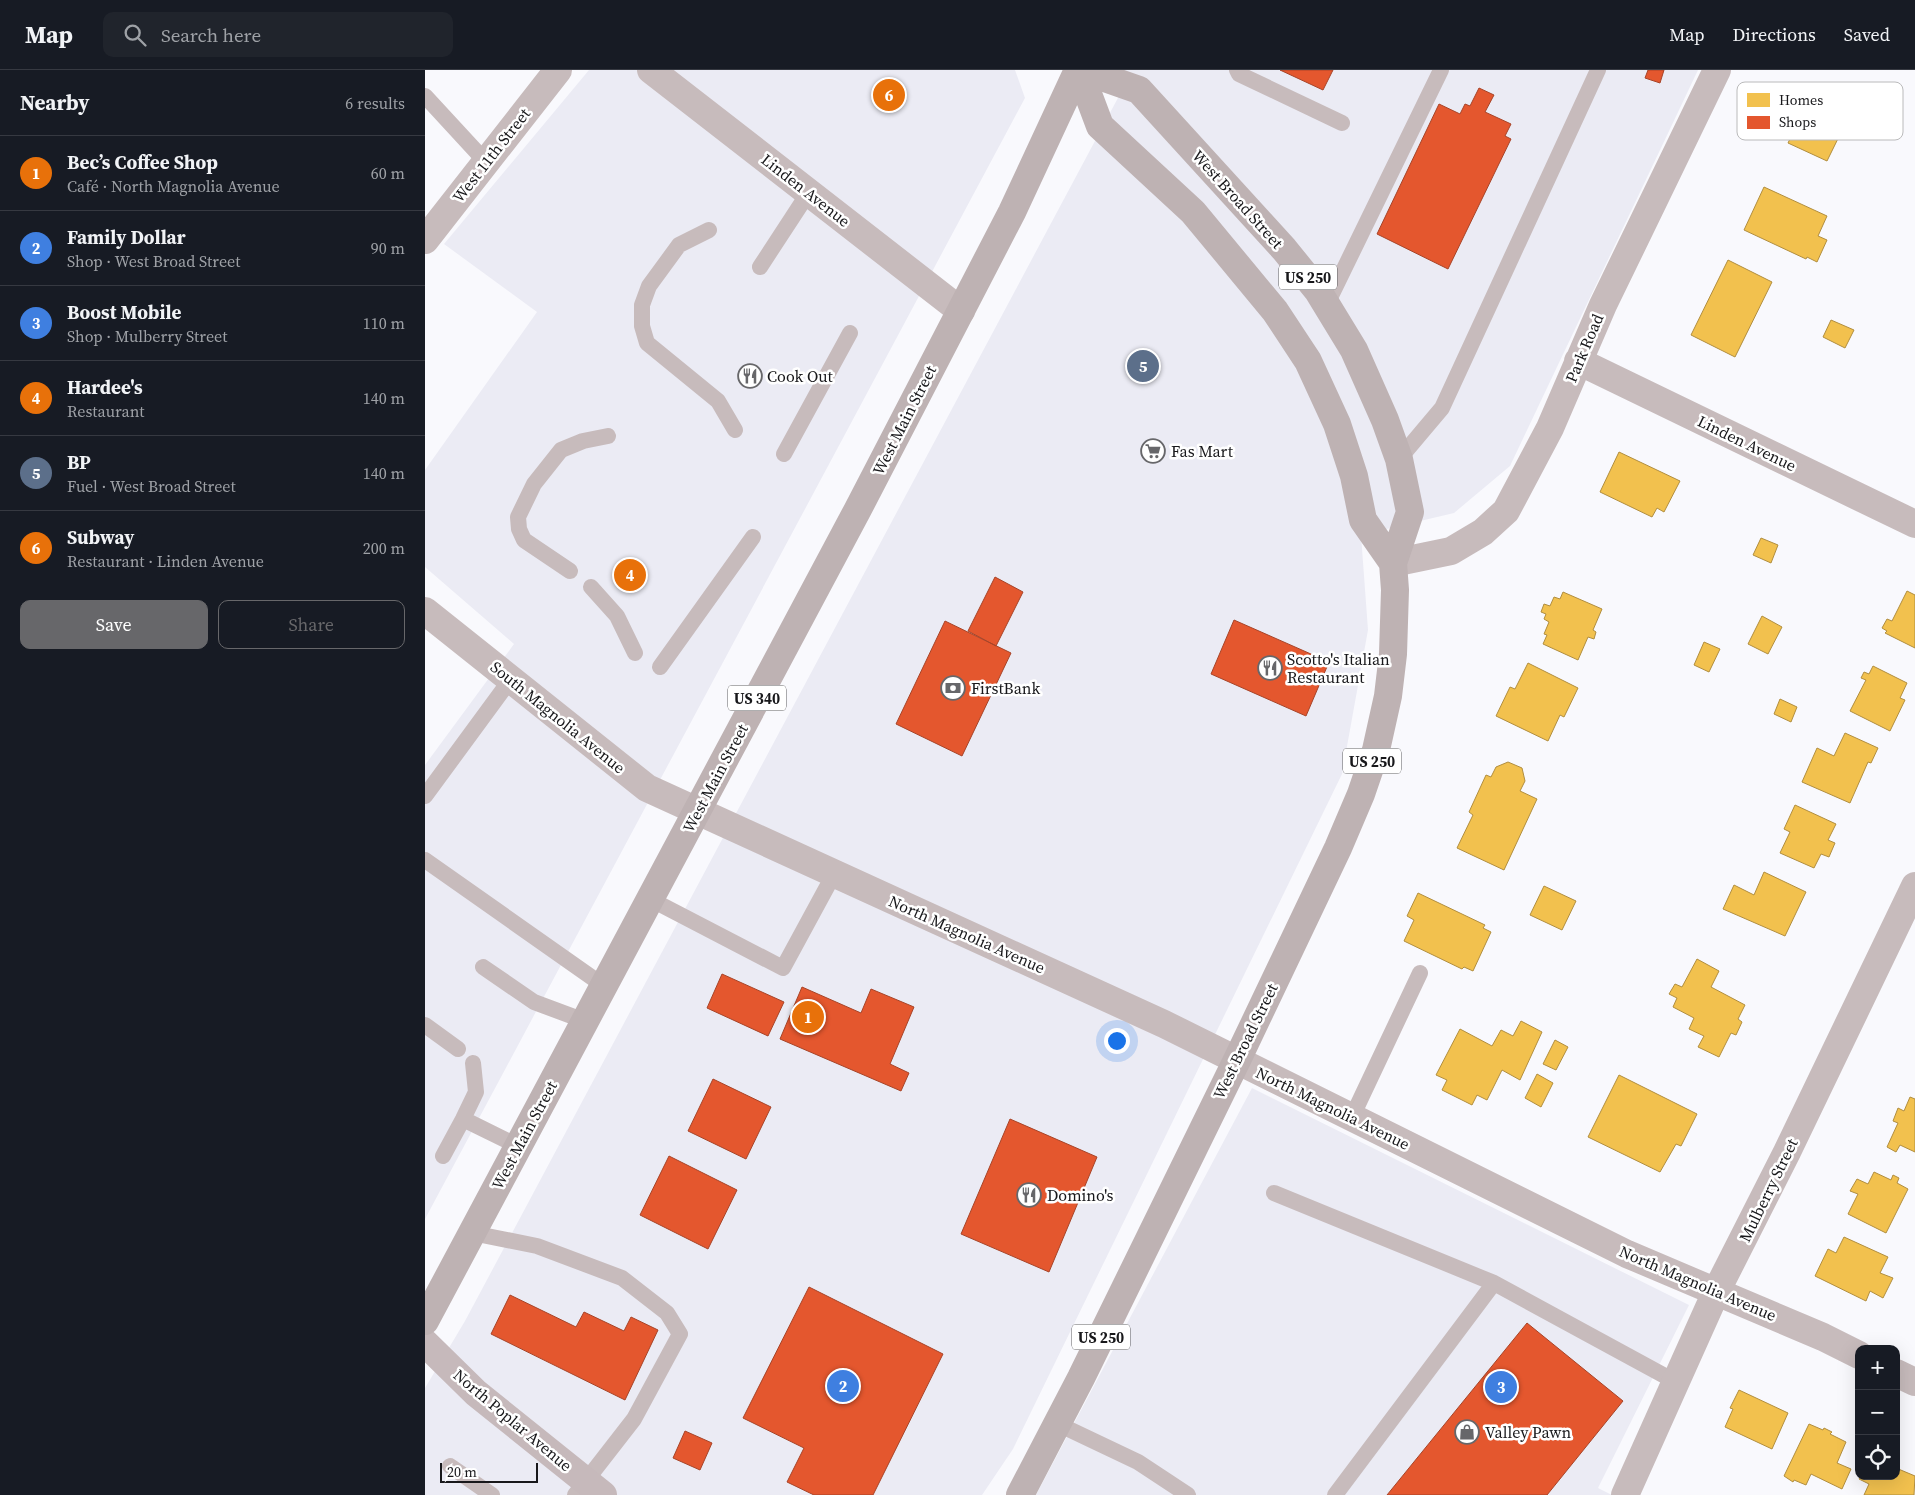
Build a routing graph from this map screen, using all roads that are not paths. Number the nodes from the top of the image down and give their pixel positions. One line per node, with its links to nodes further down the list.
1 (558, 70): 10 (street, West 11th Street)
2 (651, 70): 11 (street, Linden Avenue)
3 (1080, 70): 15 (main road, West Broad Street / US 250); 16 (main road, West Main Street / US 340); 25 (main road, US 250)
4 (1237, 70): 9 (lane)
5 (1441, 70): 15 (lane)
6 (1599, 70): 22 (lane)
7 (1717, 70): 18 (street, Park Road)
8 (425, 96): 10 (lane)
9 (1342, 123)
10 (485, 161): 13 (street, West 11th Street)
11 (809, 192): 14 (lane); 16 (street, Linden Avenue)
12 (709, 230): 19 (lane)
13 (425, 240)
14 (760, 267)
15 (1327, 304): 22 (main road, West Broad Street / US 250)
16 (961, 310): 33 (main road, West Main Street / US 340)
17 (850, 333): 21 (lane)
18 (1578, 361): 23 (street, Linden Avenue); 25 (street, Park Road)
19 (735, 430)
20 (608, 436): 26 (lane)
21 (784, 454)
22 (1399, 459): 25 (main road, West Broad Street / US 250)
23 (1915, 524)
24 (753, 537): 30 (lane)
25 (1393, 563): 44 (main road, West Broad Street / US 250)
26 (570, 571)
27 (591, 587): 29 (lane)
28 (425, 611): 31 (street, South Magnolia Avenue)
29 (635, 653)
30 (660, 667)
31 (511, 679): 32 (lane); 33 (street, South Magnolia Avenue)
32 (425, 796)
33 (697, 811): 35 (street, North Magnolia Avenue); 37 (main road, West Main Street / US 340)
34 (425, 860): 40 (lane)
35 (834, 874): 37 (lane); 44 (street, North Magnolia Avenue)
36 (1915, 886): 53 (street, Mulberry Street)
37 (650, 899): 40 (main road, West Main Street / US 340)
38 (483, 967): 41 (lane)
39 (1420, 973): 46 (lane)
40 (604, 986): 41 (main road, West Main Street / US 340)
41 (585, 1021): 48 (main road, West Main Street / US 340)
42 (425, 1025): 43 (lane)
43 (458, 1049)
44 (1237, 1060): 46 (street, North Magnolia Avenue); 60 (main road, West Broad Street / US 250)
45 (473, 1063): 47 (lane)
46 (1352, 1117): 53 (street, North Magnolia Avenue)
47 (463, 1119): 48 (lane); 49 (lane)
48 (518, 1146): 51 (main road, West Main Street / US 340)
49 (443, 1156)
50 (1274, 1193): 52 (lane)
51 (472, 1233): 54 (main road, West Main Street / US 340); 62 (lane)
52 (1494, 1283): 58 (lane); 66 (lane)
53 (1717, 1292): 56 (street, North Magnolia Avenue); 58 (street, Mulberry Street)
54 (425, 1321)
55 (425, 1342): 62 (main road, North Poplar Avenue)
56 (1855, 1353)
57 (1900, 1375): 59 (street)
58 (1676, 1382): 67 (street, Mulberry Street)
59 (1915, 1382)
60 (1058, 1424): 64 (main road, West Broad Street / US 250); 65 (lane)
61 (450, 1466): 63 (lane)
62 (588, 1490)
63 (492, 1495)
64 (1020, 1495)
65 (1188, 1495)
66 (1335, 1495)
67 (1625, 1495)

